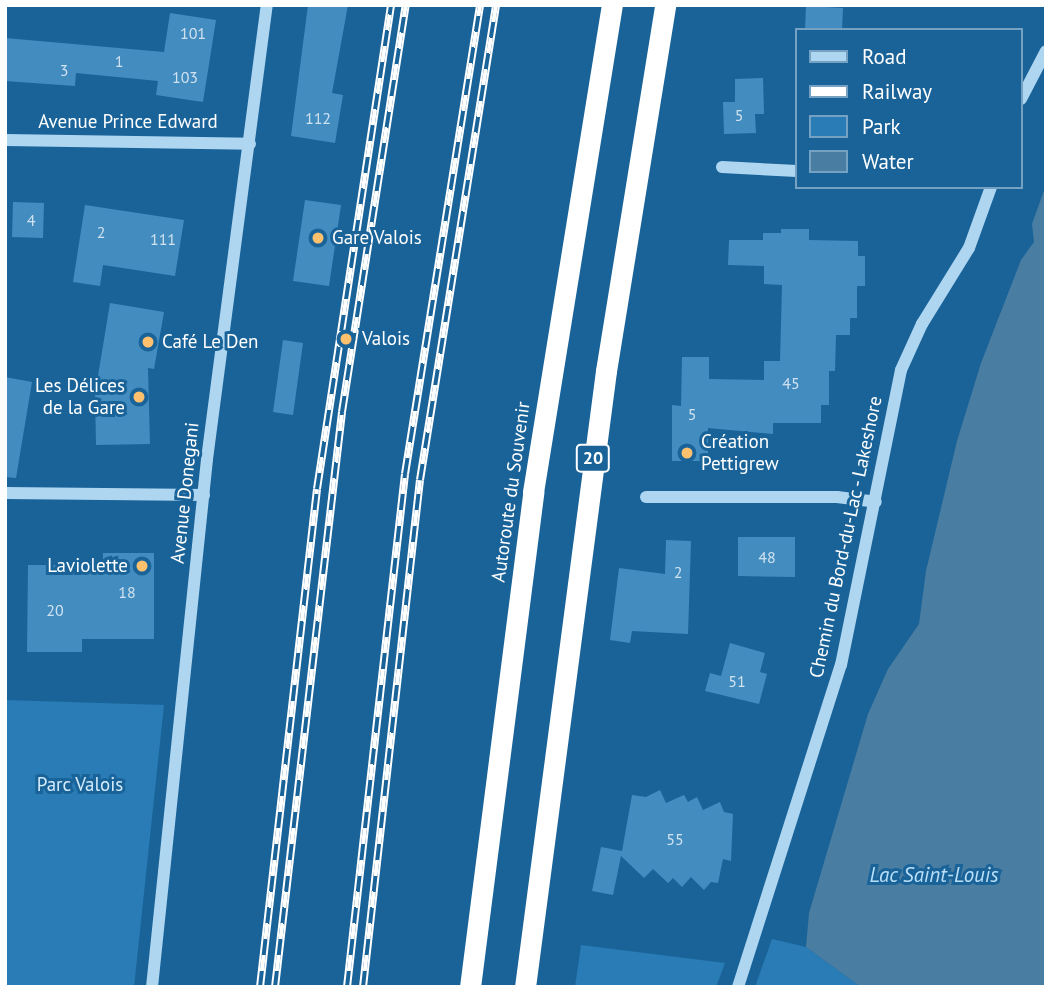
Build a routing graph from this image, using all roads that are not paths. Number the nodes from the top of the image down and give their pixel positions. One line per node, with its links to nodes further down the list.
1 (267, 5): 7 (street, Avenue Donegani)
2 (612, 5): 16 (highway, Autoroute du Souvenir)
3 (665, 5): 17 (highway, 20)
4 (1046, 51): 5 (street)
5 (1023, 95)
6 (5, 140): 7 (street, Avenue Prince Edward)
7 (250, 144): 12 (street, Avenue Donegani)
8 (722, 167): 9 (street)
9 (796, 171)
10 (990, 189): 14 (street, Chemin du Bord-du-Lac - Lakeshore)
11 (5, 494): 12 (street)
12 (204, 495): 15 (street, Avenue Donegani)
13 (646, 497): 14 (street)
14 (876, 502): 18 (street, Chemin du Bord-du-Lac - Lakeshore)
15 (152, 987)
16 (470, 987)
17 (525, 987)
18 (738, 987)

